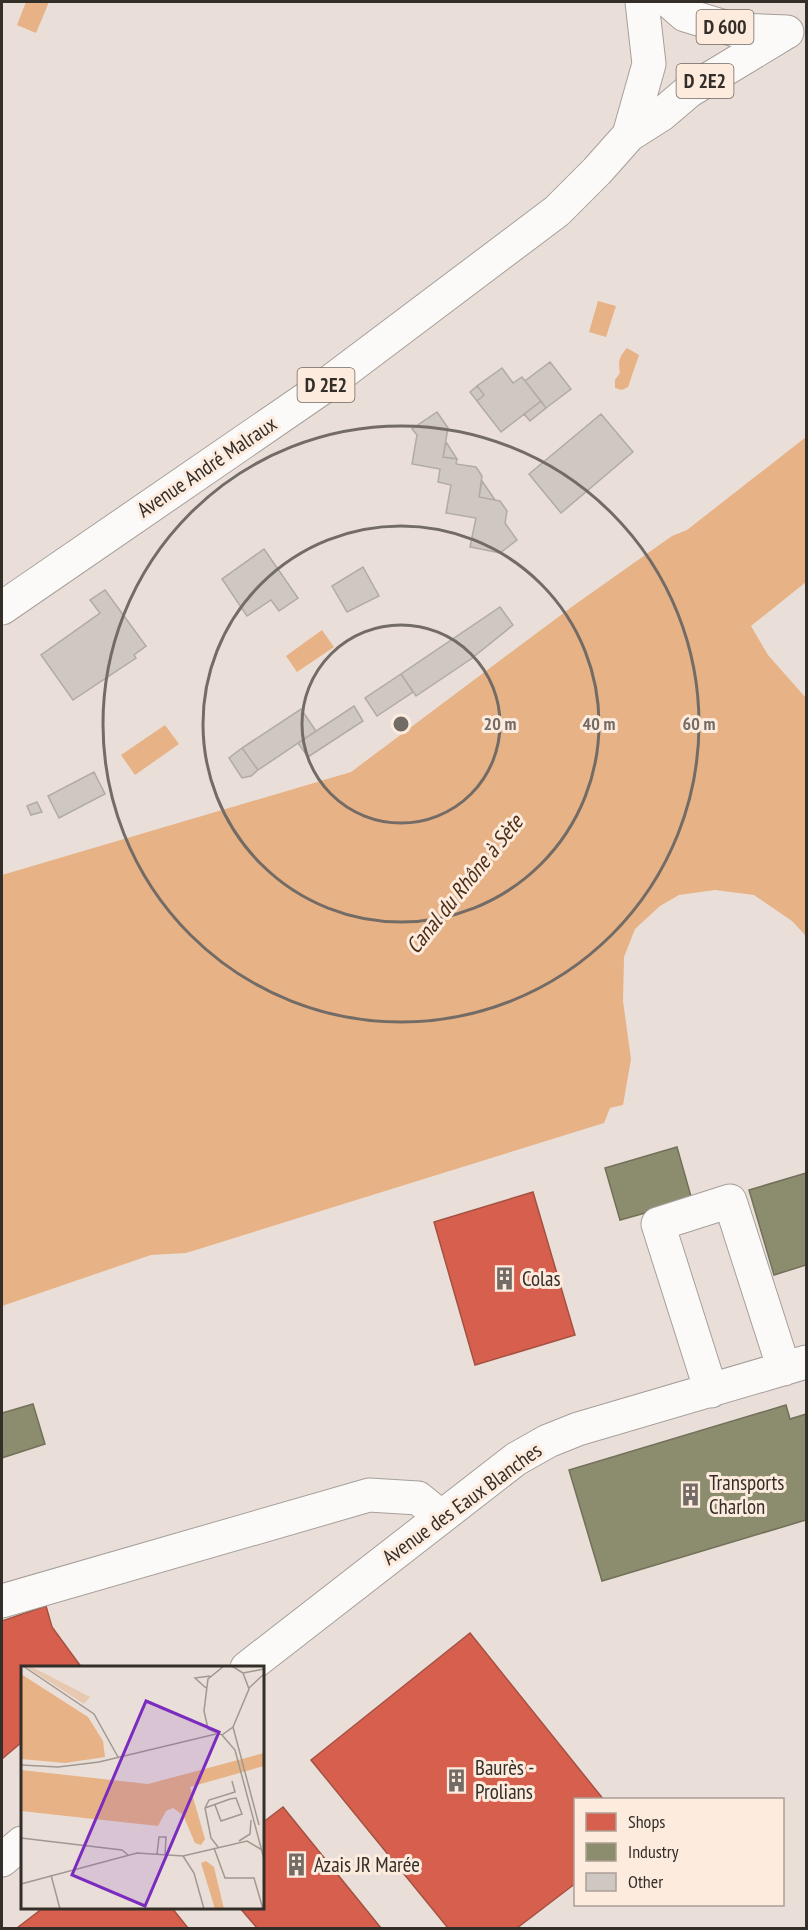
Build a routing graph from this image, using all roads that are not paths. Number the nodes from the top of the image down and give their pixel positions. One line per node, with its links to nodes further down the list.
1 (642, 2): 4 (main road, Avenue André Malraux / D 2E2)
2 (670, 2): 3 (main road, D 600)
3 (796, 29): 4 (main road, Avenue André Malraux / D 2E2)
4 (629, 135): 5 (main road, Avenue André Malraux / D 2E2)
5 (2, 608)
6 (795, 1366): 7 (main road, Avenue des Eaux Blanches); 7 (main road)
7 (711, 1391): 8 (main road, Avenue des Eaux Blanches)
8 (441, 1516): 9 (main road); 10 (main road, Avenue des Eaux Blanches)
9 (2, 1601)
10 (250, 1666)
11 (21, 1844): 12 (main road)
12 (2, 1860)

